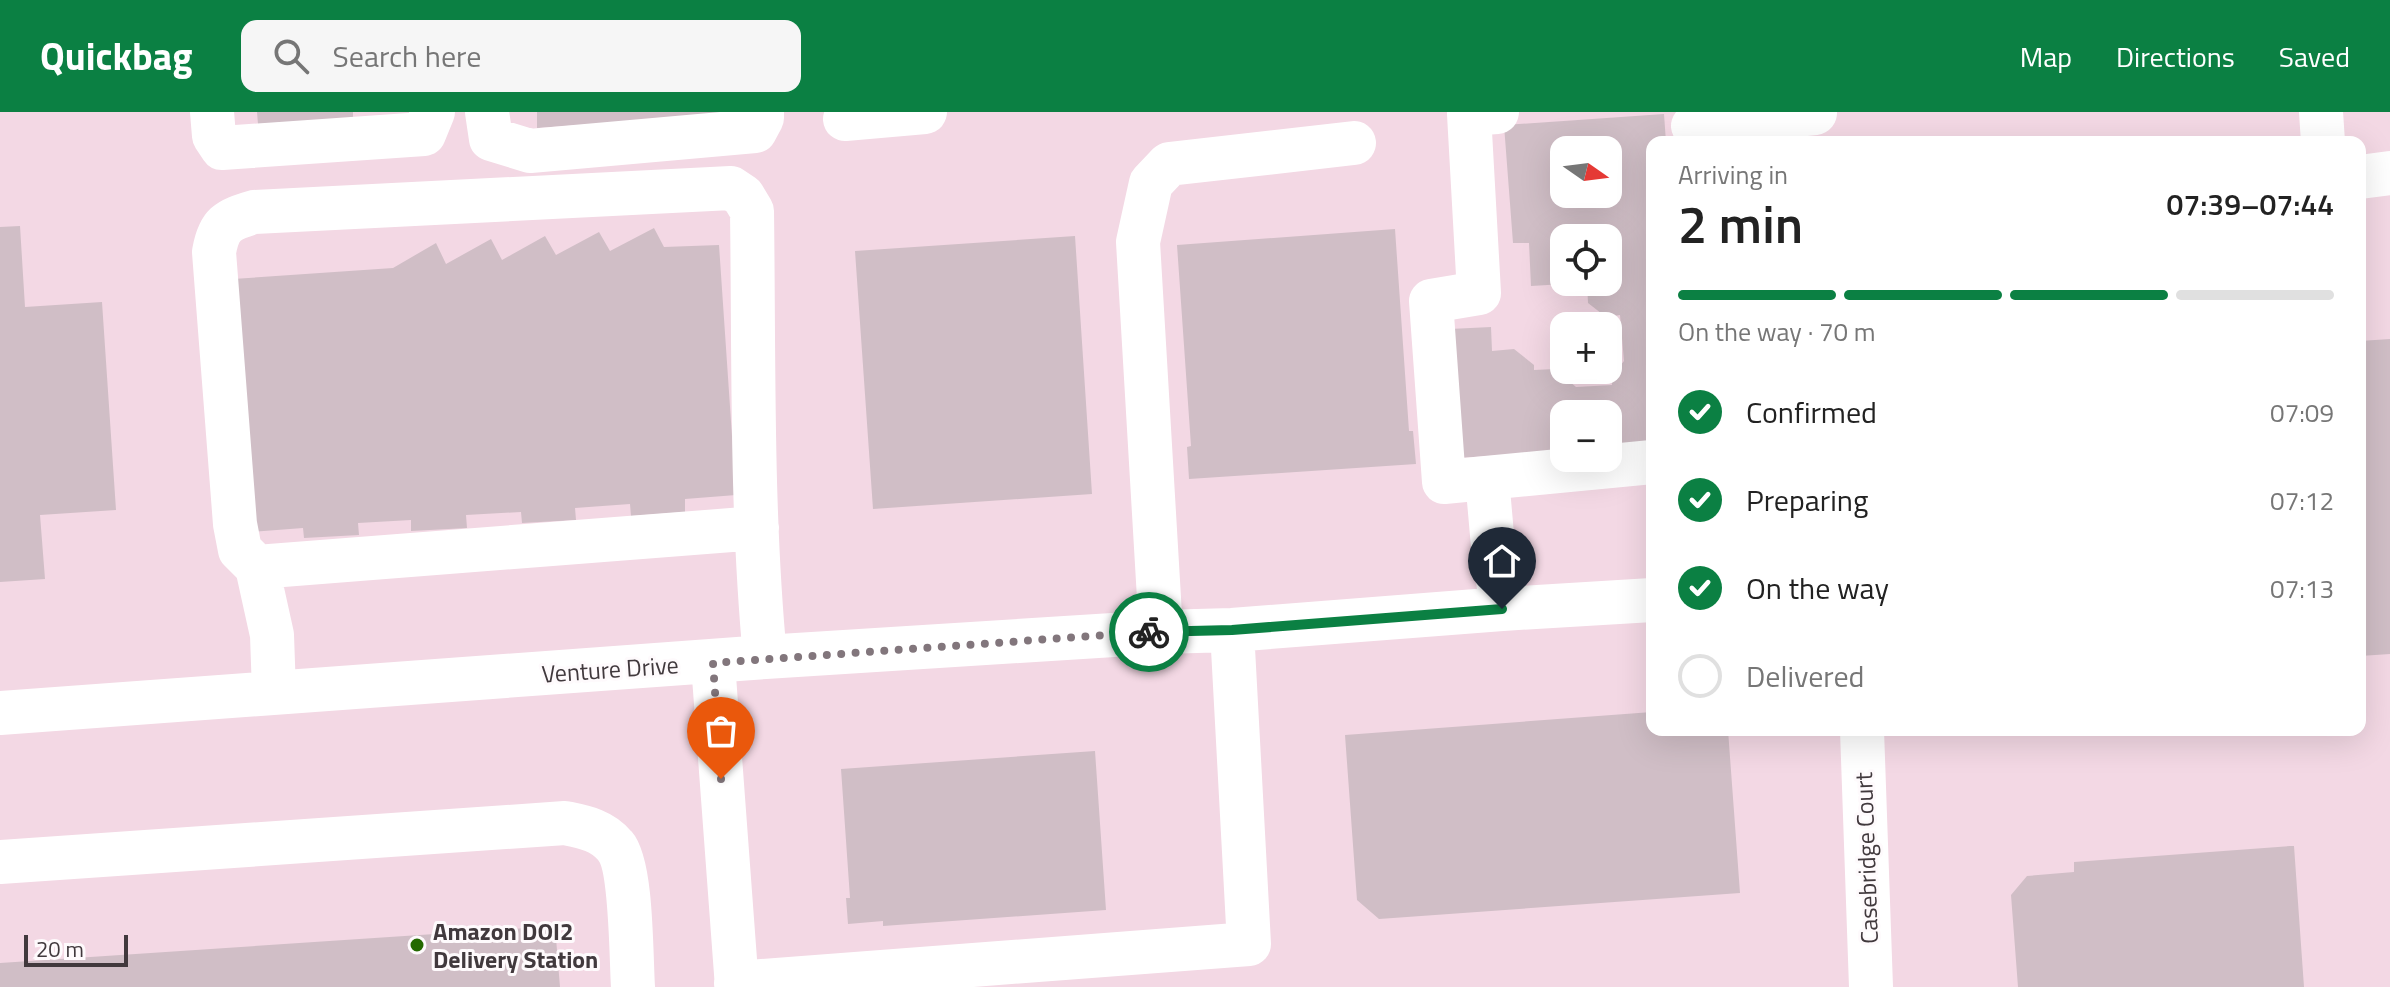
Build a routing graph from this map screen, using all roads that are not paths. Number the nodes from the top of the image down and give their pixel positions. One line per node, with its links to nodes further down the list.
1 (212, 112): 2 (street)
2 (433, 112)
3 (487, 112): 4 (street)
4 (762, 112)
5 (925, 112): 9 (street)
6 (1497, 112): 17 (street)
7 (1815, 112): 10 (street); 11 (street)
8 (2321, 112): 12 (street)
9 (845, 119)
10 (1693, 127)
11 (1817, 136)
12 (2323, 136)
13 (1354, 143): 23 (street)
14 (2390, 173): 15 (street)
15 (2366, 176)
16 (1646, 463): 17 (street)
17 (1487, 478): 21 (street)
18 (757, 528): 19 (street); 19 (street); 24 (street)
19 (257, 567): 26 (street)
20 (1646, 600): 21 (street, Venture Drive)
21 (1502, 609): 22 (street, Venture Drive)
22 (1232, 630): 23 (street, Venture Drive); 30 (street)
23 (1161, 632): 24 (street, Venture Drive)
24 (765, 657): 25 (street, Venture Drive)
25 (713, 663): 26 (street, Venture Drive); 30 (street)
26 (274, 692): 27 (street, Venture Drive)
27 (0, 713)
28 (1862, 736): 32 (street, Casebridge Court)
29 (0, 862): 31 (street)
30 (736, 985)
31 (633, 987)
32 (1871, 987)

